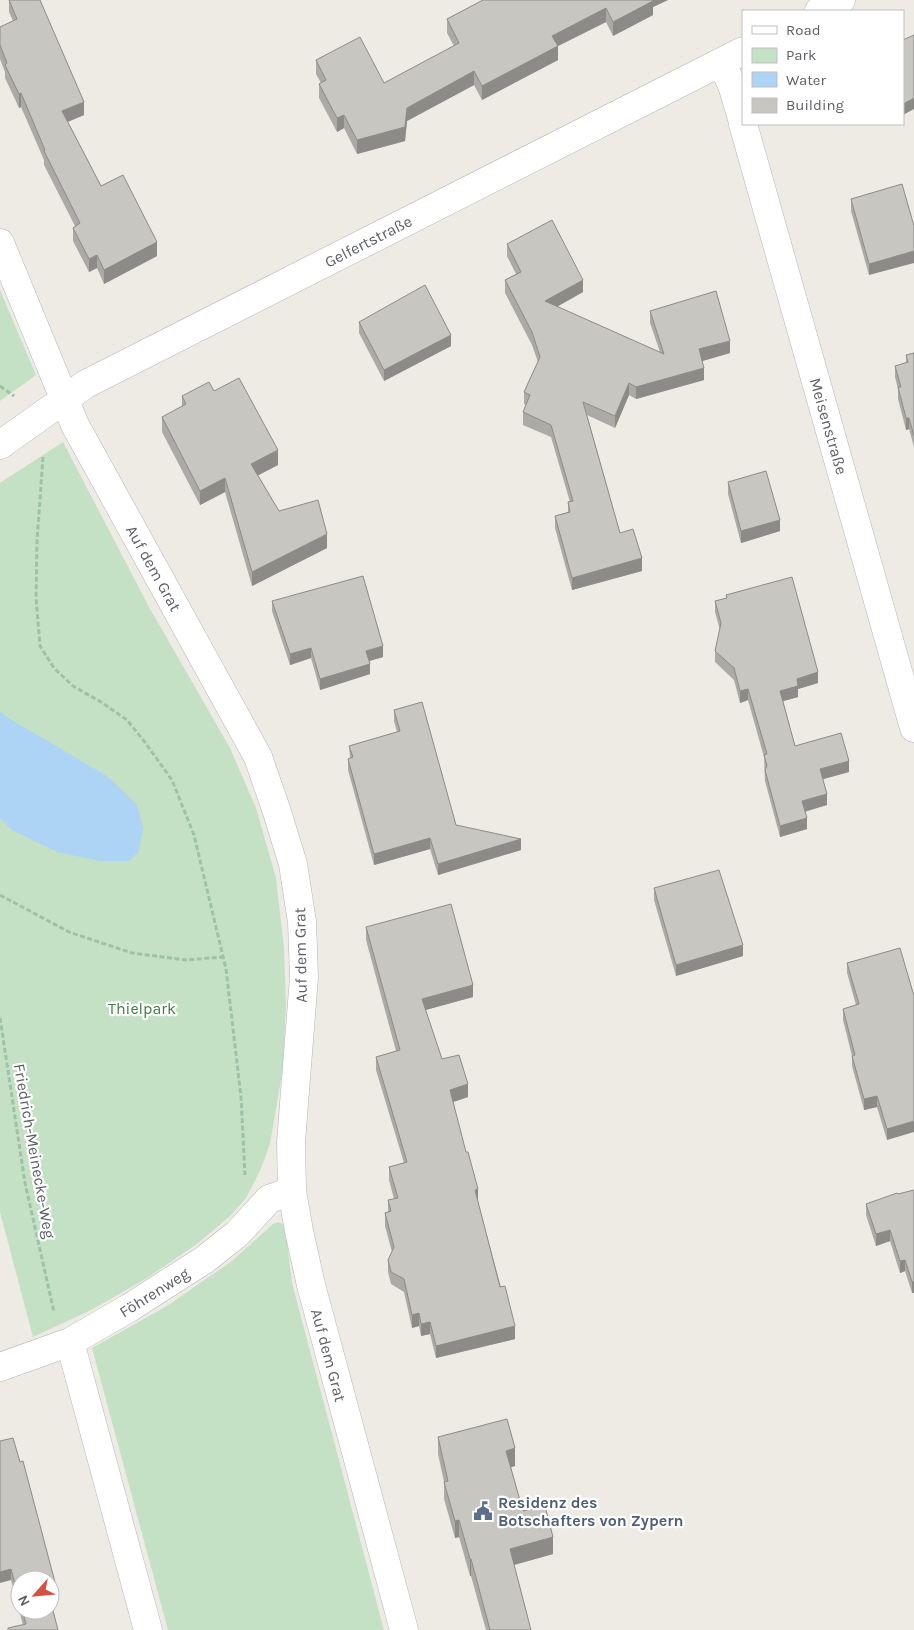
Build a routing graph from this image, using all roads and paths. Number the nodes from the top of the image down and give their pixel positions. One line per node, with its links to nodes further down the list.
1 (841, 0): 2 (street)
2 (821, 10)
3 (732, 56): 4 (street, Meisenstraße); 9 (street, Gelfertstraße)
4 (742, 120)
5 (744, 125): 12 (street, Meisenstraße)
6 (0, 243): 9 (street, Auf dem Grat)
7 (0, 386): 8 (path)
8 (19, 399)
9 (65, 400): 10 (street, Gelfertstraße); 17 (street, Auf dem Grat)
10 (0, 445)
11 (43, 454): 14 (path)
12 (914, 728)
13 (0, 895): 14 (path)
14 (223, 957): 16 (path)
15 (0, 1018): 18 (path, Friedrich-Meinecke-Weg)
16 (245, 1183)
17 (292, 1191): 19 (street, Föhrenweg); 22 (street, Auf dem Grat)
18 (56, 1318)
19 (70, 1342): 20 (street, Föhrenweg); 21 (street)
20 (0, 1367)
21 (148, 1630)
22 (404, 1630)

